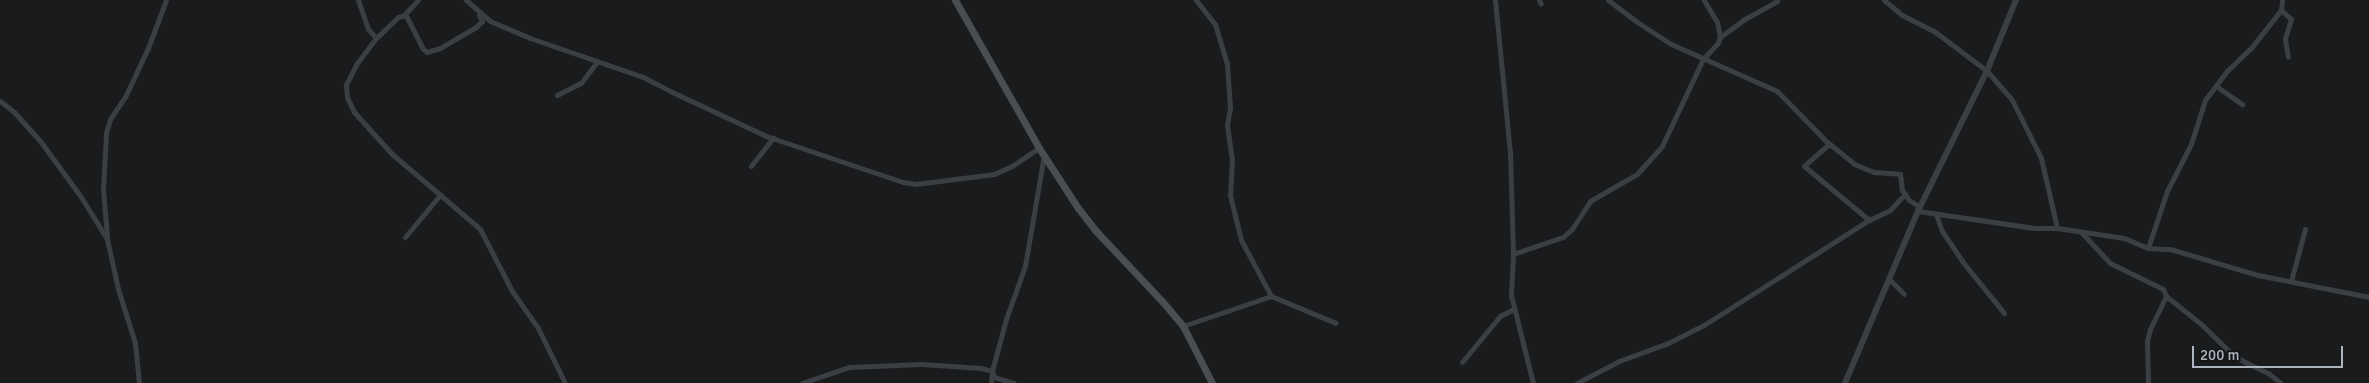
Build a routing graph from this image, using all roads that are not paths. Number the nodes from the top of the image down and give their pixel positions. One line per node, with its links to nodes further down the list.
1 (166, 0): 36 (street)
2 (358, 0): 18 (street)
3 (418, 0): 16 (street)
4 (466, 0): 15 (street)
5 (955, 0): 29 (main road)
6 (1196, 0): 49 (street)
7 (1494, 0): 45 (street)
8 (1608, 0): 20 (street)
9 (1704, 0): 17 (street)
10 (1884, 0): 22 (street)
11 (2016, 0): 22 (street)
12 (2282, 0): 14 (street)
13 (1777, 1): 17 (street)
14 (2281, 10): 19 (street); 23 (street)
15 (478, 13): 16 (street); 21 (street)
16 (404, 15): 18 (street)
17 (1720, 36): 20 (street)
18 (376, 38): 33 (street)
19 (2288, 57)
20 (1703, 59): 28 (street); 45 (street)
21 (597, 62): 24 (street); 27 (street)
22 (1987, 71): 34 (street); 39 (street)
23 (2216, 86): 26 (street); 44 (street)
24 (557, 95)
25 (0, 101): 38 (street)
26 (2242, 104)
27 (772, 138): 29 (street); 31 (street)
28 (1829, 144): 32 (street); 37 (street)
29 (1039, 148): 30 (main road)
30 (1044, 155): 55 (main road); 57 (street)
31 (751, 166)
32 (1905, 194): 34 (street); 37 (street)
33 (440, 196): 42 (street); 59 (street)
34 (1919, 209): 35 (street); 46 (street)
35 (1936, 214): 39 (street); 53 (street)
36 (104, 217): 38 (street); 43 (street)
37 (1868, 220): 65 (street)
38 (100, 228): 43 (street)
39 (2057, 228): 41 (street)
40 (2305, 229): 47 (street)
41 (2080, 232): 44 (street); 50 (street)
42 (405, 237)
43 (107, 239): 58 (street)
44 (2148, 248): 47 (street)
45 (1514, 254): 52 (street)
46 (1888, 279): 48 (street); 66 (street)
47 (2291, 282): 51 (street)
48 (1904, 294)
49 (1271, 296): 54 (street); 55 (street)
50 (2166, 296): 67 (street); 68 (street)
51 (2369, 297)
52 (1514, 309): 56 (street); 64 (street)
53 (2004, 313)
54 (1336, 323)
55 (1183, 326): 63 (main road)
56 (1462, 362)
57 (992, 371): 60 (street); 61 (street); 62 (street)
58 (140, 383)
59 (565, 383)
60 (802, 383)
61 (991, 383)
62 (1014, 383)
63 (1212, 383)
64 (1533, 383)
65 (1577, 383)
66 (1845, 383)
67 (2148, 383)
68 (2281, 383)

